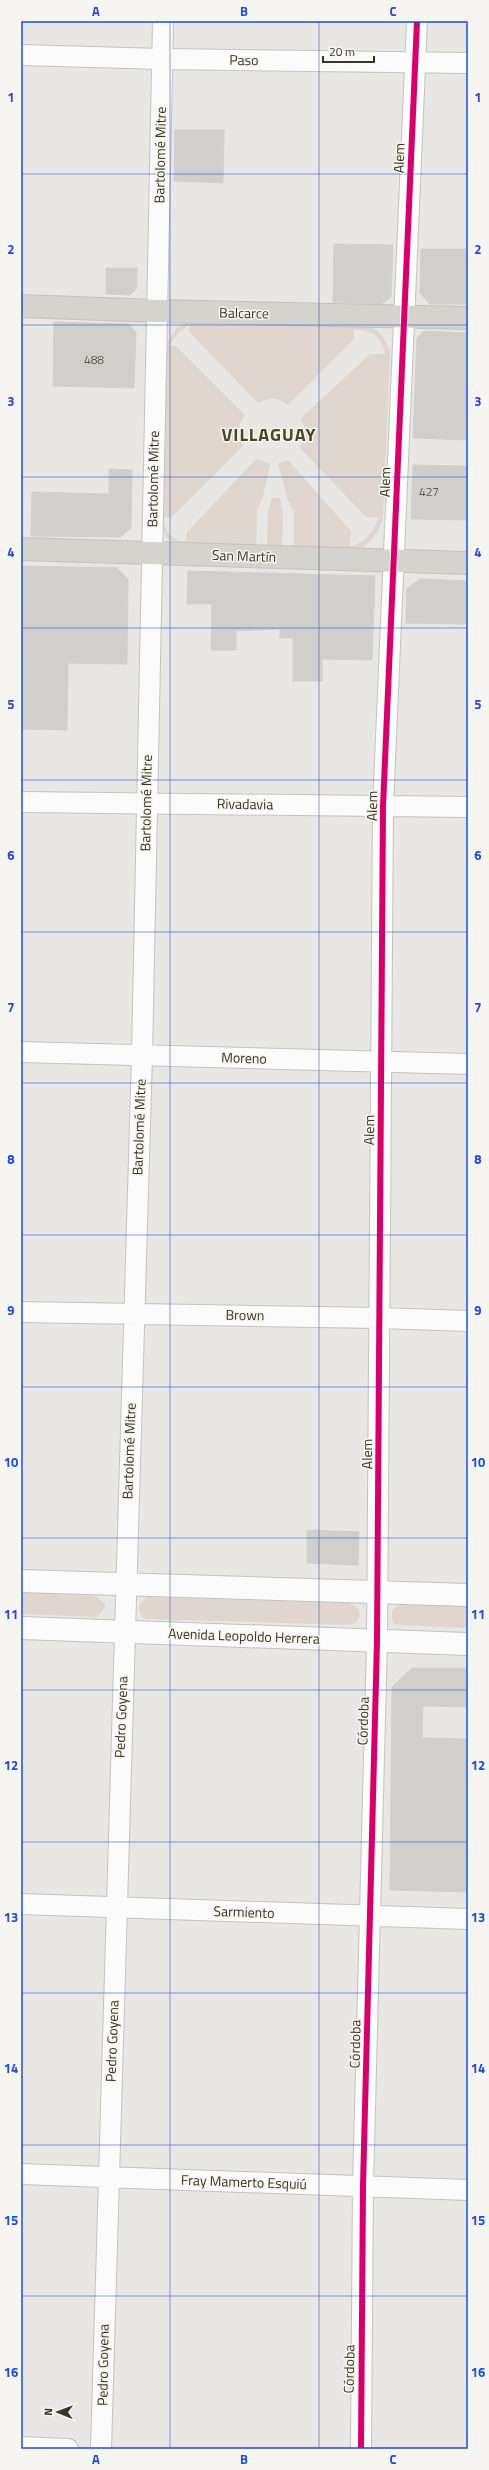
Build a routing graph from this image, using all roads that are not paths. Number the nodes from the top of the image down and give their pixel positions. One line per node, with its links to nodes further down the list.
1 (163, 21): 4 (street, Bartolomé Mitre)
2 (417, 21): 5 (street, Alem)
3 (21, 55): 4 (street, Paso)
4 (162, 59): 5 (street, Paso); 8 (street, Bartolomé Mitre)
5 (415, 62): 6 (street, Paso); 9 (street, Alem)
6 (468, 63)
7 (21, 306): 8 (main road, Balcarce)
8 (157, 311): 9 (main road, Balcarce); 12 (street, Bartolomé Mitre)
9 (404, 316): 10 (main road, Balcarce); 13 (street, Alem)
10 (468, 318)
11 (21, 549): 12 (main road, San Martín)
12 (152, 553): 13 (main road, San Martín); 16 (street, Bartolomé Mitre)
13 (394, 561): 14 (main road, San Martín); 17 (street, Alem)
14 (468, 564)
15 (21, 802): 16 (street, Rivadavia)
16 (146, 803): 17 (street, Rivadavia); 20 (street, Bartolomé Mitre)
17 (383, 807): 18 (street, Rivadavia); 21 (street, Alem)
18 (468, 807)
19 (21, 1052): 20 (street, Moreno)
20 (142, 1056): 21 (street, Moreno); 24 (street, Bartolomé Mitre)
21 (382, 1062): 22 (street, Moreno); 25 (street, Alem)
22 (468, 1064)
23 (21, 1312): 24 (street, Brown)
24 (133, 1313): 25 (street, Brown); 28 (street, Bartolomé Mitre)
25 (379, 1318): 26 (street, Brown); 29 (street, Alem)
26 (468, 1322)
27 (21, 1581): 28 (street)
28 (125, 1585): 29 (street); 32 (street, Bartolomé Mitre)
29 (378, 1592): 30 (street); 33 (street, Alem)
30 (468, 1595)
31 (21, 1628): 32 (street, Avenida Leopoldo Herrera)
32 (123, 1632): 33 (street, Avenida Leopoldo Herrera); 36 (street, Pedro Goyena)
33 (377, 1641): 34 (street, Avenida Leopoldo Herrera); 37 (street, Córdoba)
34 (468, 1644)
35 (21, 1904): 36 (street, Sarmiento)
36 (115, 1907): 37 (street, Sarmiento); 40 (street, Pedro Goyena)
37 (370, 1916): 38 (street, Sarmiento); 41 (street, Córdoba)
38 (468, 1919)
39 (21, 2174): 40 (street, Fray Mamerto Esquiú)
40 (108, 2178): 41 (street, Fray Mamerto Esquiú); 45 (street, Pedro Goyena)
41 (363, 2186): 42 (street, Fray Mamerto Esquiú); 46 (street, Córdoba)
42 (468, 2190)
43 (21, 2447): 44 (street)
44 (68, 2449)
45 (101, 2449)
46 (361, 2449)

